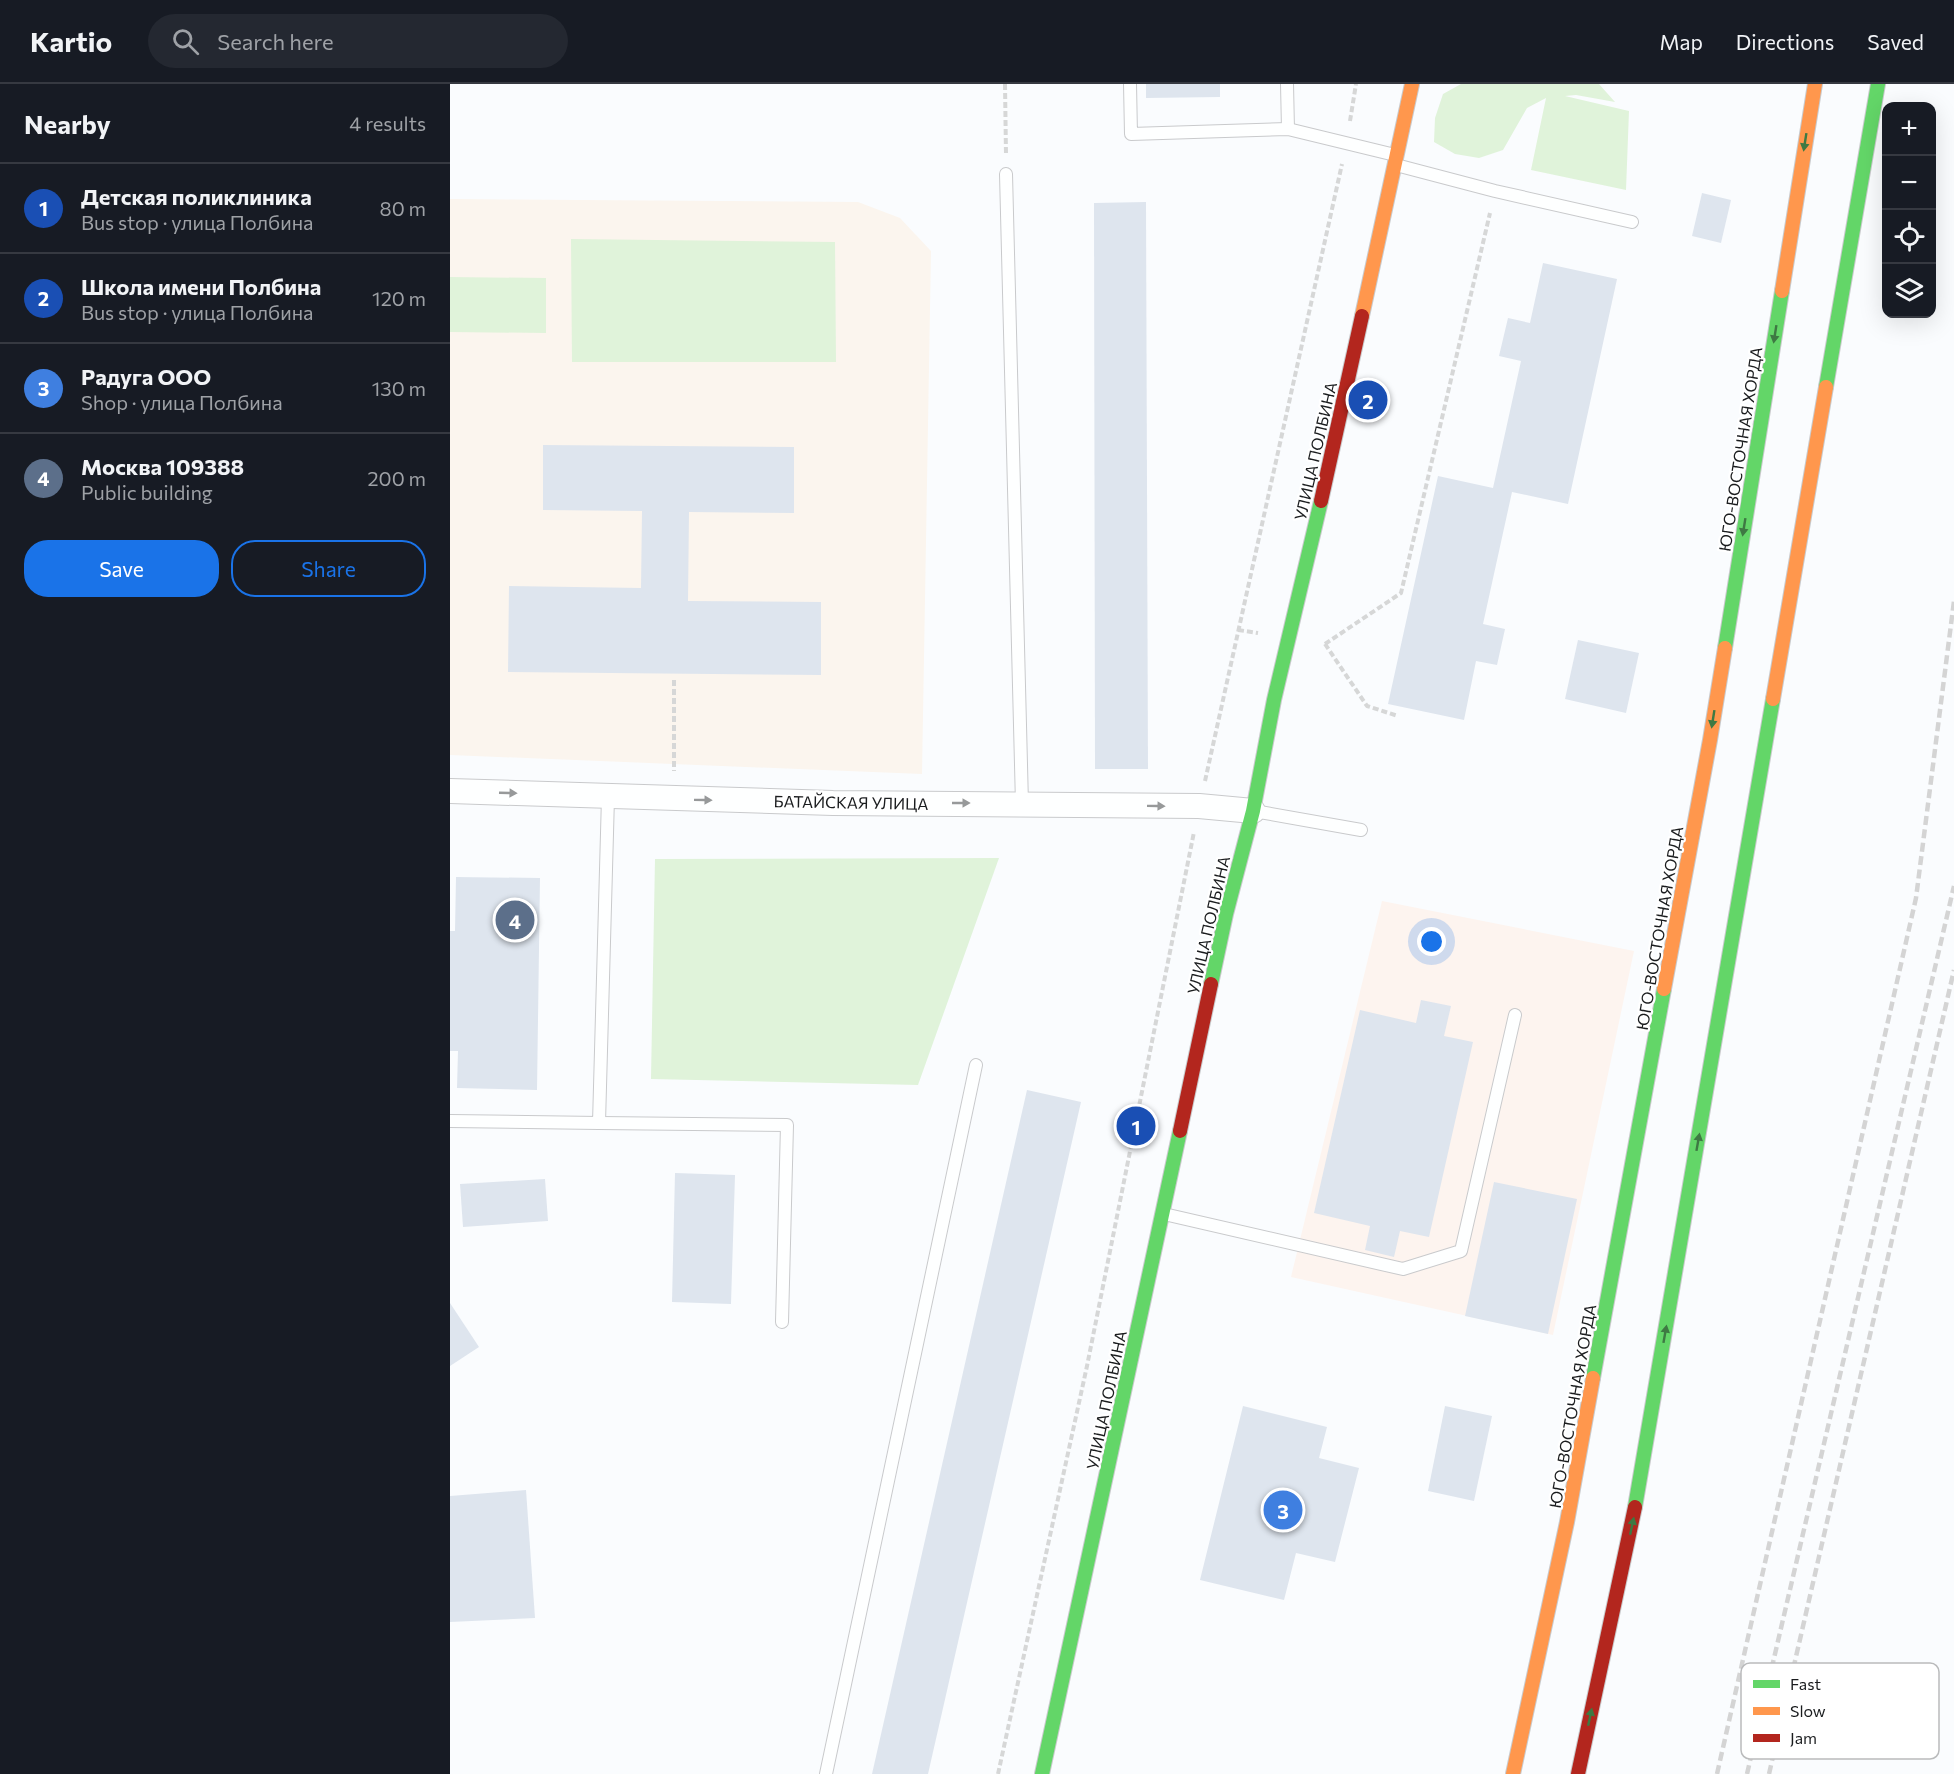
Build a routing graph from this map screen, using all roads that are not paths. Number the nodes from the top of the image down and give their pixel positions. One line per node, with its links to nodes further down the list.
1 (1130, 84): 6 (lane)
2 (1287, 84): 6 (lane)
3 (1412, 84): 7 (main road, УЛИЦА ПОЛБИНА)
4 (1815, 84): 23 (main road, ЮГО-ВОСТОЧНАЯ ХОРДА, one-way to 23)
5 (1878, 84): 24 (main road, one-way to 5)
6 (1288, 129): 7 (lane)
7 (1396, 160): 9 (lane); 13 (main road, УЛИЦА ПОЛБИНА)
8 (1006, 174): 12 (lane)
9 (1632, 222)
10 (450, 791): 11 (street, БАТАЙСКАЯ УЛИЦА, one-way to 11)
11 (608, 797): 12 (street, БАТАЙСКАЯ УЛИЦА, one-way to 12); 18 (lane)
12 (1022, 804): 13 (street, БАТАЙСКАЯ УЛИЦА, one-way to 13)
13 (1253, 811): 14 (lane); 19 (main road, УЛИЦА ПОЛБИНА)
14 (1361, 830)
15 (1515, 1015): 19 (lane)
16 (976, 1065): 21 (lane)
17 (450, 1121): 18 (lane)
18 (599, 1123): 20 (lane)
19 (1162, 1214): 22 (main road, УЛИЦА ПОЛБИНА)
20 (782, 1322)
21 (826, 1774)
22 (1042, 1774)
23 (1513, 1774)
24 (1578, 1774)

